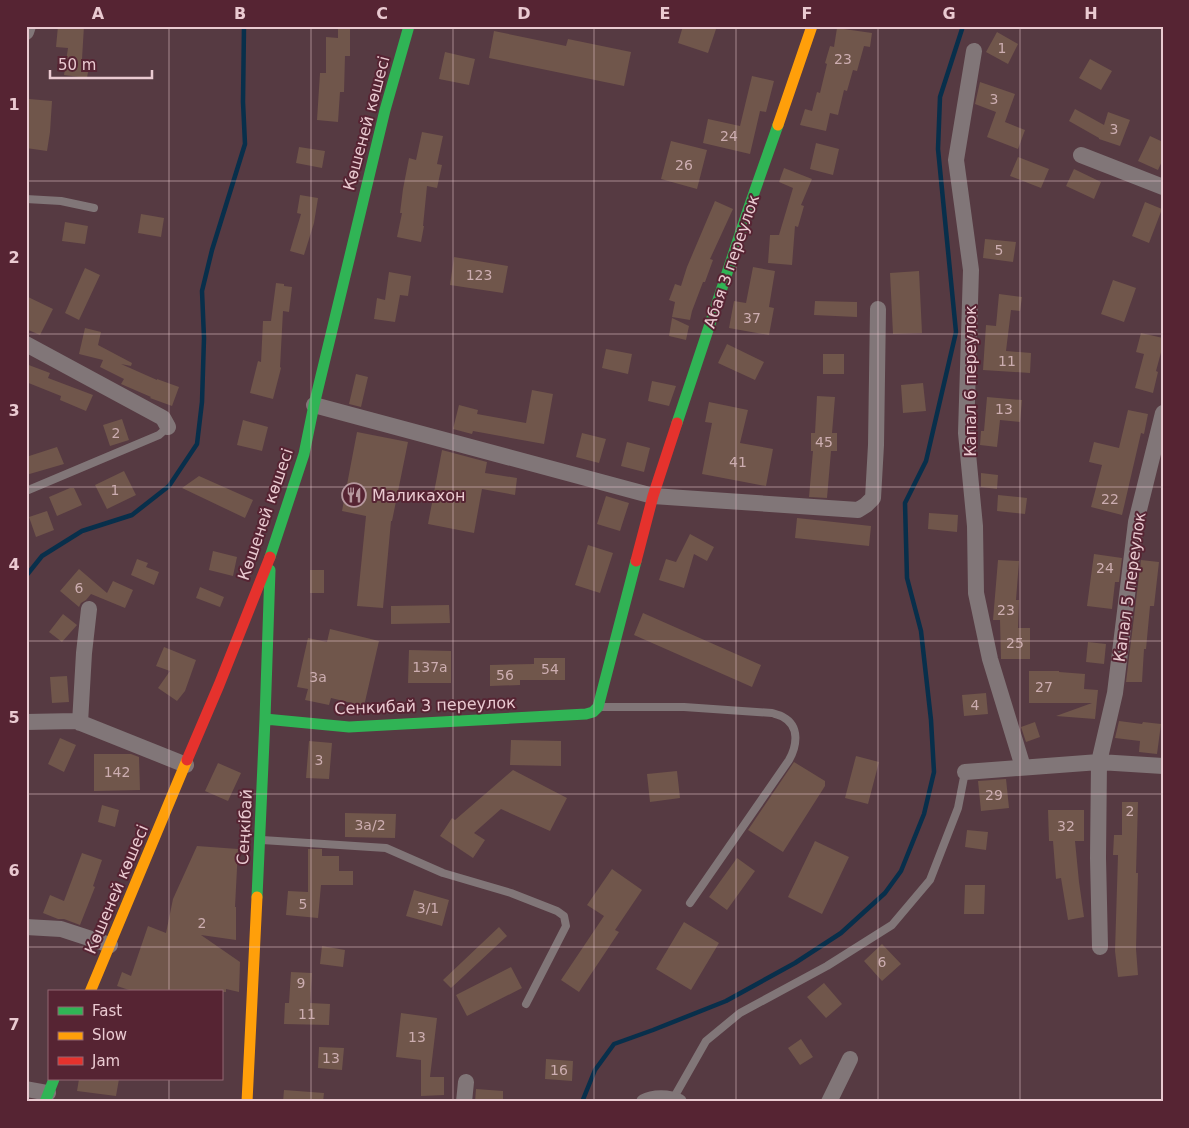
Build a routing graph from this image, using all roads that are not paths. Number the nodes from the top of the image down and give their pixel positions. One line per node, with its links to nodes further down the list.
1 (28, 26): 4 (street)
2 (409, 26): 12 (street, Көшеней көшесі)
3 (812, 26): 16 (street, Абая 3 переулок)
4 (26, 32)
5 (974, 51): 26 (street, Капал 6 переулок)
6 (1081, 155): 7 (street)
7 (1163, 187)
8 (26, 199): 9 (lane)
9 (94, 208)
10 (878, 309): 16 (street)
11 (26, 344): 14 (street)
12 (314, 404): 16 (street); 17 (street, Көшеней көшесі)
13 (1163, 413): 23 (street, Капал 5 переулок)
14 (168, 427): 15 (lane)
15 (26, 491)
16 (652, 496): 19 (street, Абая 3 переулок)
17 (271, 554): 20 (street, Сеңкібай); 24 (street, Көшеней көшесі)
18 (89, 609): 22 (street)
19 (598, 707): 20 (street, Сенкибай 3 переулок); 29 (lane)
20 (266, 718): 28 (street, Сеңкібай)
21 (26, 722): 22 (street)
22 (80, 723): 24 (street)
23 (1099, 762): 25 (street); 26 (street); 32 (street, Капал 5 переулок)
24 (186, 765): 31 (street, Көшеней көшесі)
25 (1163, 766)
26 (1023, 767): 27 (street)
27 (965, 772): 39 (lane)
28 (260, 840): 34 (lane); 40 (street, Сеңкібай)
29 (690, 903)
30 (26, 927): 31 (street)
31 (110, 945): 33 (street, Көшеней көшесі)
32 (1100, 947)
33 (91, 990)
34 (526, 1004)
35 (850, 1059): 43 (street)
36 (466, 1082): 41 (street)
37 (26, 1089): 38 (street)
38 (49, 1091)
39 (676, 1100): 42 (street)
40 (247, 1102)
41 (464, 1102)
42 (644, 1102)
43 (829, 1102)

